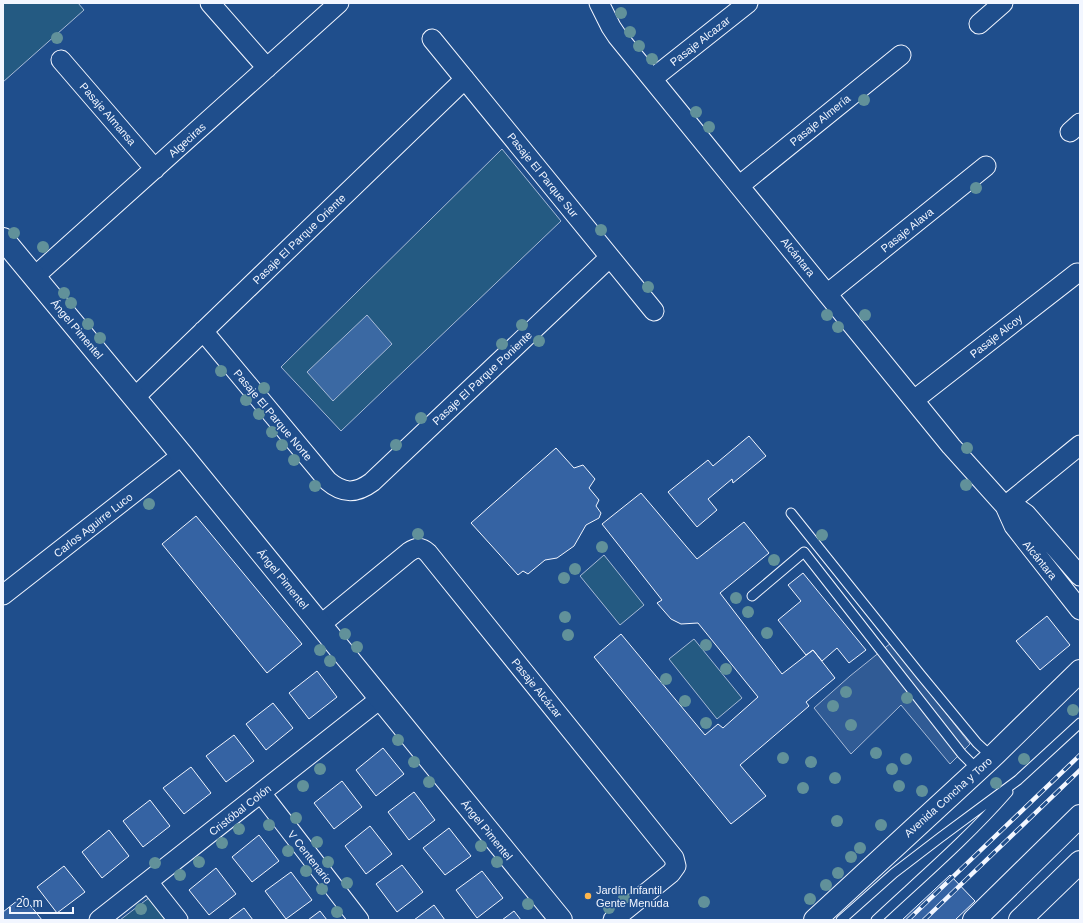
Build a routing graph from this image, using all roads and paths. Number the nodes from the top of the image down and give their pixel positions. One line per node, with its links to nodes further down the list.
1 (210, 3): 10 (street)
2 (339, 3): 10 (street, Algeciras)
3 (599, 3): 12 (street, Alcántara)
4 (748, 3): 12 (street, Pasaje Alcazar)
5 (1003, 3): 6 (street)
6 (979, 24)
7 (432, 39): 11 (street, Pasaje El Parque Sur)
8 (901, 55): 15 (street, Pasaje Almería)
9 (61, 60): 14 (street, Pasaje Almansa)
10 (267, 68): 14 (street, Algeciras)
11 (465, 79): 17 (street, Pasaje El Parque Sur); 22 (street, Pasaje El Parque Oriente)
12 (652, 79): 15 (street, Alcántara)
13 (986, 166): 20 (street, Pasaje Alava)
14 (155, 169): 19 (street, Algeciras)
15 (739, 186): 20 (street, Alcántara)
16 (3, 239): 19 (street, Ángel Pimentel)
17 (610, 257): 21 (street, Pasaje El Parque Sur); 27 (street, Pasaje El Parque Poniente)
18 (1077, 273): 24 (street, Pasaje Alcoy)
19 (34, 277): 23 (street, Ángel Pimentel)
20 (827, 294): 24 (street, Alcántara)
21 (654, 311)
22 (203, 331): 23 (street, Pasaje El Parque Oriente); 27 (street, Pasaje El Parque Norte)
23 (134, 398): 26 (street, Ángel Pimentel)
24 (914, 400): 28 (street, Alcántara)
25 (1080, 445): 28 (street)
26 (182, 455): 31 (street, Carlos Aguirre Luco); 34 (street, Ángel Pimentel)
27 (349, 491)
28 (1005, 506): 30 (street, Alcántara); 33 (street, Alcántara)
29 (791, 513): 38 (lane)
30 (1080, 576)
31 (3, 595)
32 (752, 596): 38 (lane)
33 (1080, 610)
34 (320, 625): 36 (street, Ángel Pimentel); 48 (street, Pasaje Alcázar)
35 (1080, 671): 38 (street, Avenida Concha y Toro)
36 (380, 699): 40 (street, Cristóbal Colón); 47 (street, Ángel Pimentel)
37 (1080, 723): 39 (lane)
38 (985, 764): 49 (street, Avenida Concha y Toro)
39 (1018, 780): 50 (lane); 51 (lane)
40 (261, 793): 43 (street, Cristóbal Colón); 46 (street, V Centenario)
41 (1080, 816): 52 (street)
42 (1080, 862): 53 (street)
43 (148, 882): 44 (street, Cristóbal Colón); 45 (street)
44 (99, 920)
45 (178, 920)
46 (359, 920)
47 (561, 920)
48 (613, 920)
49 (815, 920)
50 (841, 920)
51 (876, 920)
52 (974, 920)
53 (1020, 920)

